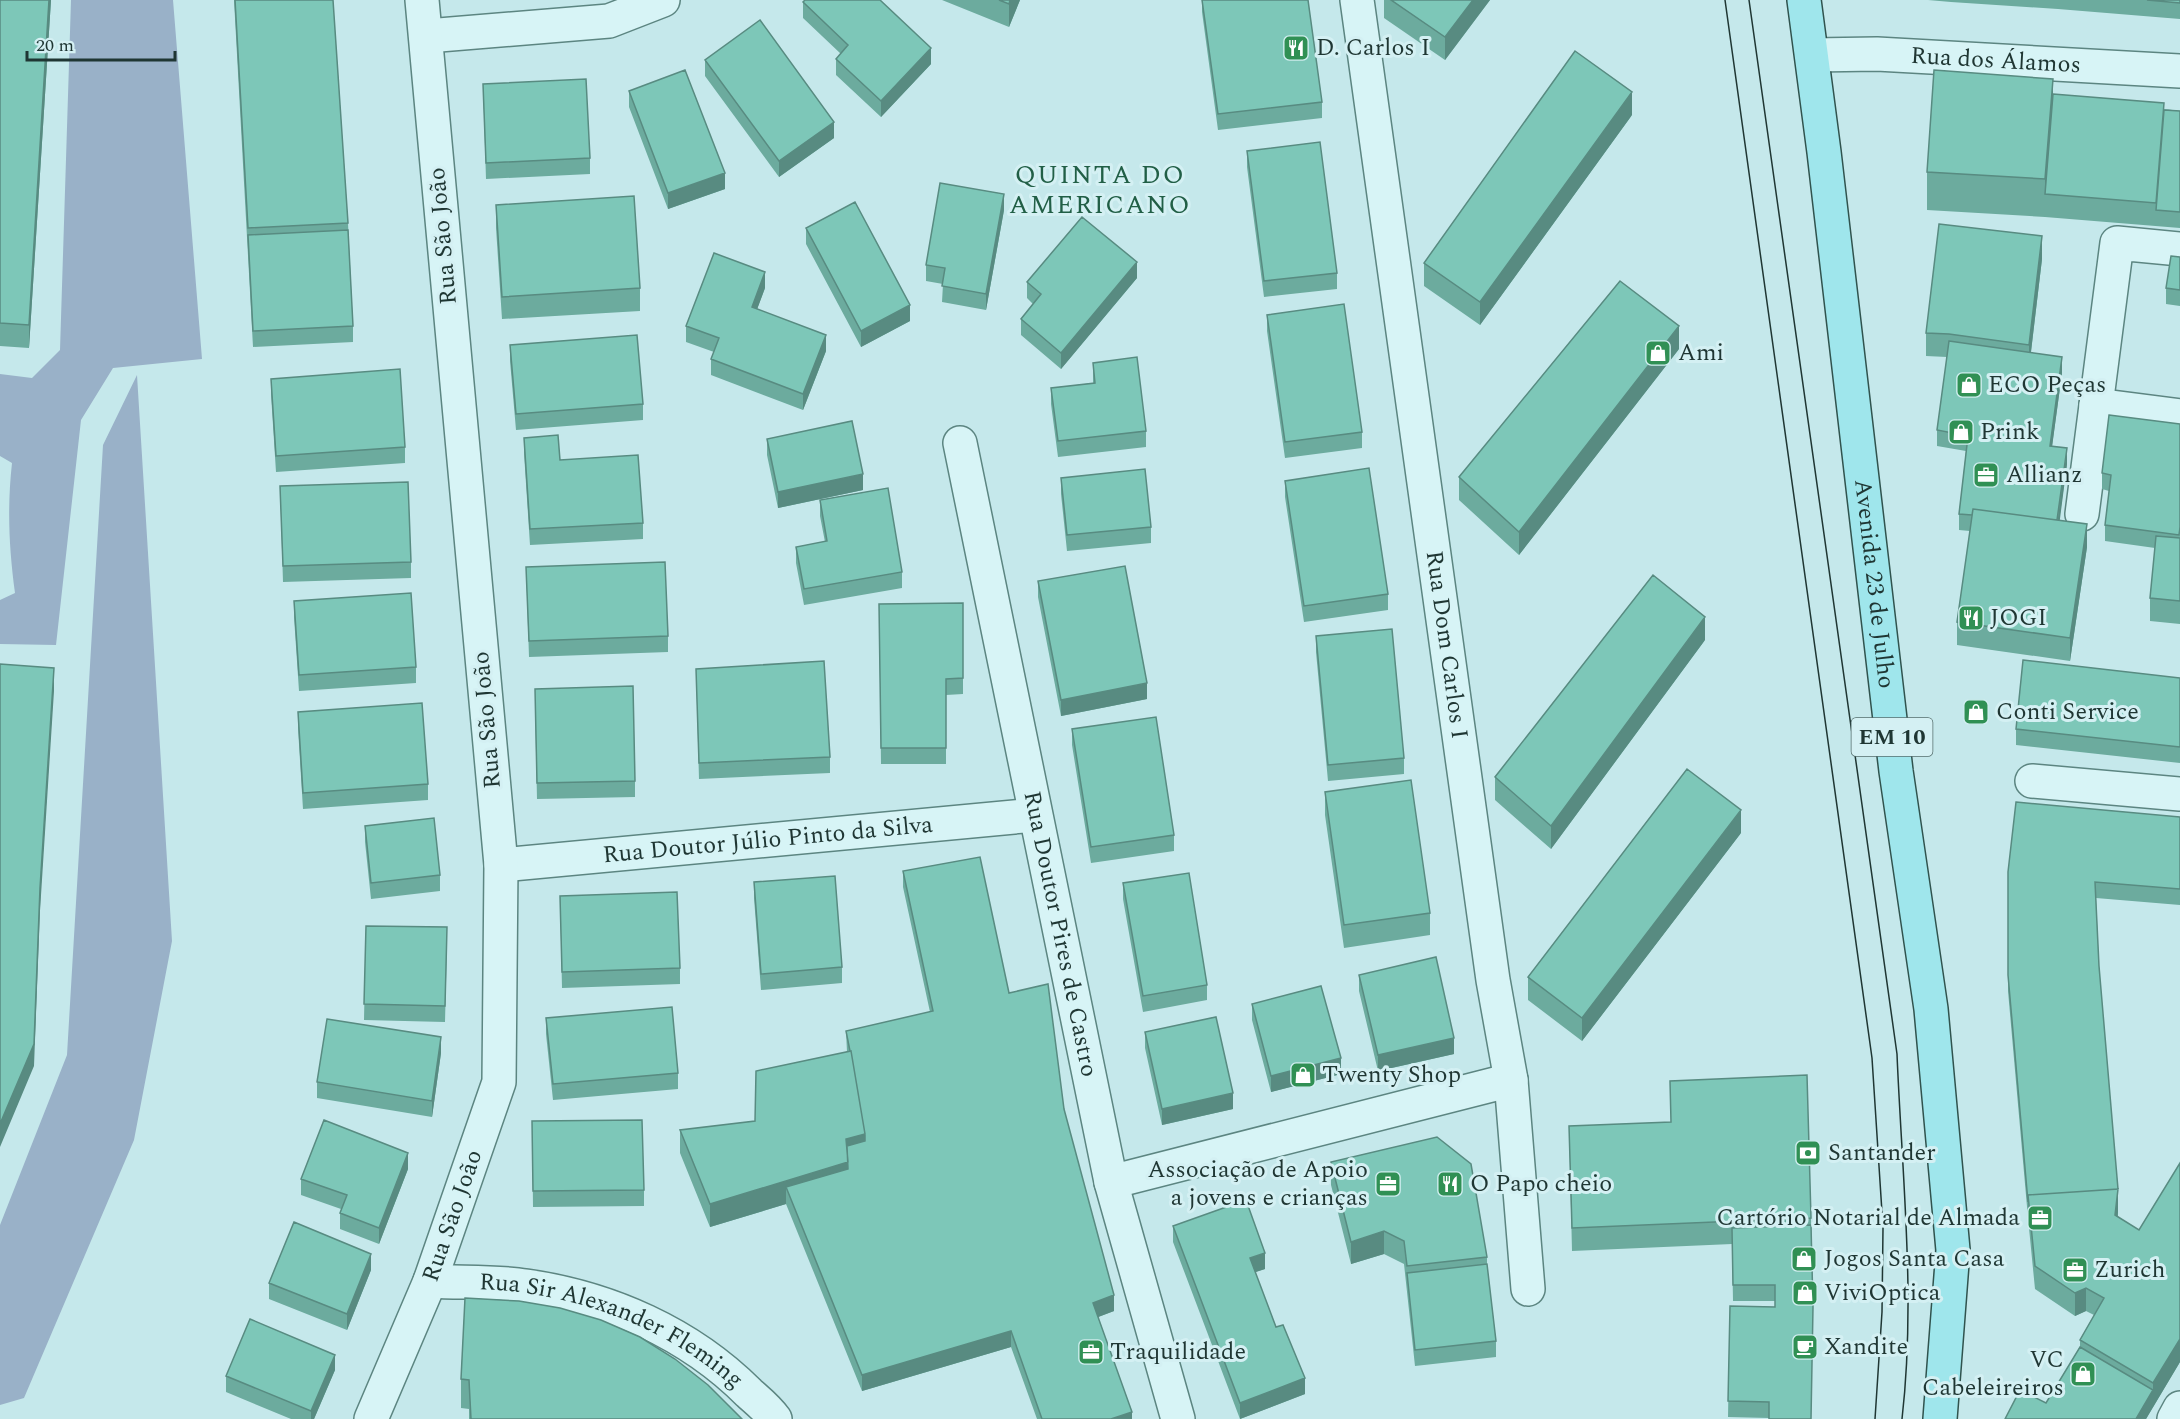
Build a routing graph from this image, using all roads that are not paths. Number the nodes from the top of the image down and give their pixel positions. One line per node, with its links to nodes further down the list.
1 (422, 0): 5 (street, Rua São João)
2 (663, 0): 5 (street)
3 (1357, 0): 17 (street, Rua Dom Carlos I)
4 (1803, 0): 6 (main road, Avenida 23 de Julho / EM 10)
5 (427, 36): 16 (street, Rua São João)
6 (1812, 55): 7 (street, Rua dos Álamos); 25 (main road, Avenida 23 de Julho / EM 10)
7 (2180, 70)
8 (2176, 241): 9 (street)
9 (2096, 405): 10 (street); 12 (street)
10 (2180, 416)
11 (960, 443): 15 (street, Rua Doutor Pires de Castro)
12 (2082, 514)
13 (2032, 781): 14 (street)
14 (2180, 794)
15 (1035, 815): 16 (street, Rua Doutor Júlio Pinto da Silva); 18 (street, Rua Doutor Pires de Castro)
16 (501, 865): 19 (street, Rua São João)
17 (1511, 1080): 18 (street); 20 (street, Rua Dom Carlos I)
18 (1111, 1182): 24 (street, Rua Doutor Pires de Castro)
19 (430, 1281): 22 (street, Rua São João); 23 (street, Rua Sir Alexander Fleming)
20 (1528, 1289)
21 (2180, 1408): 26 (street)
22 (371, 1419)
23 (775, 1419)
24 (1179, 1419)
25 (1940, 1419)
26 (2174, 1419)

